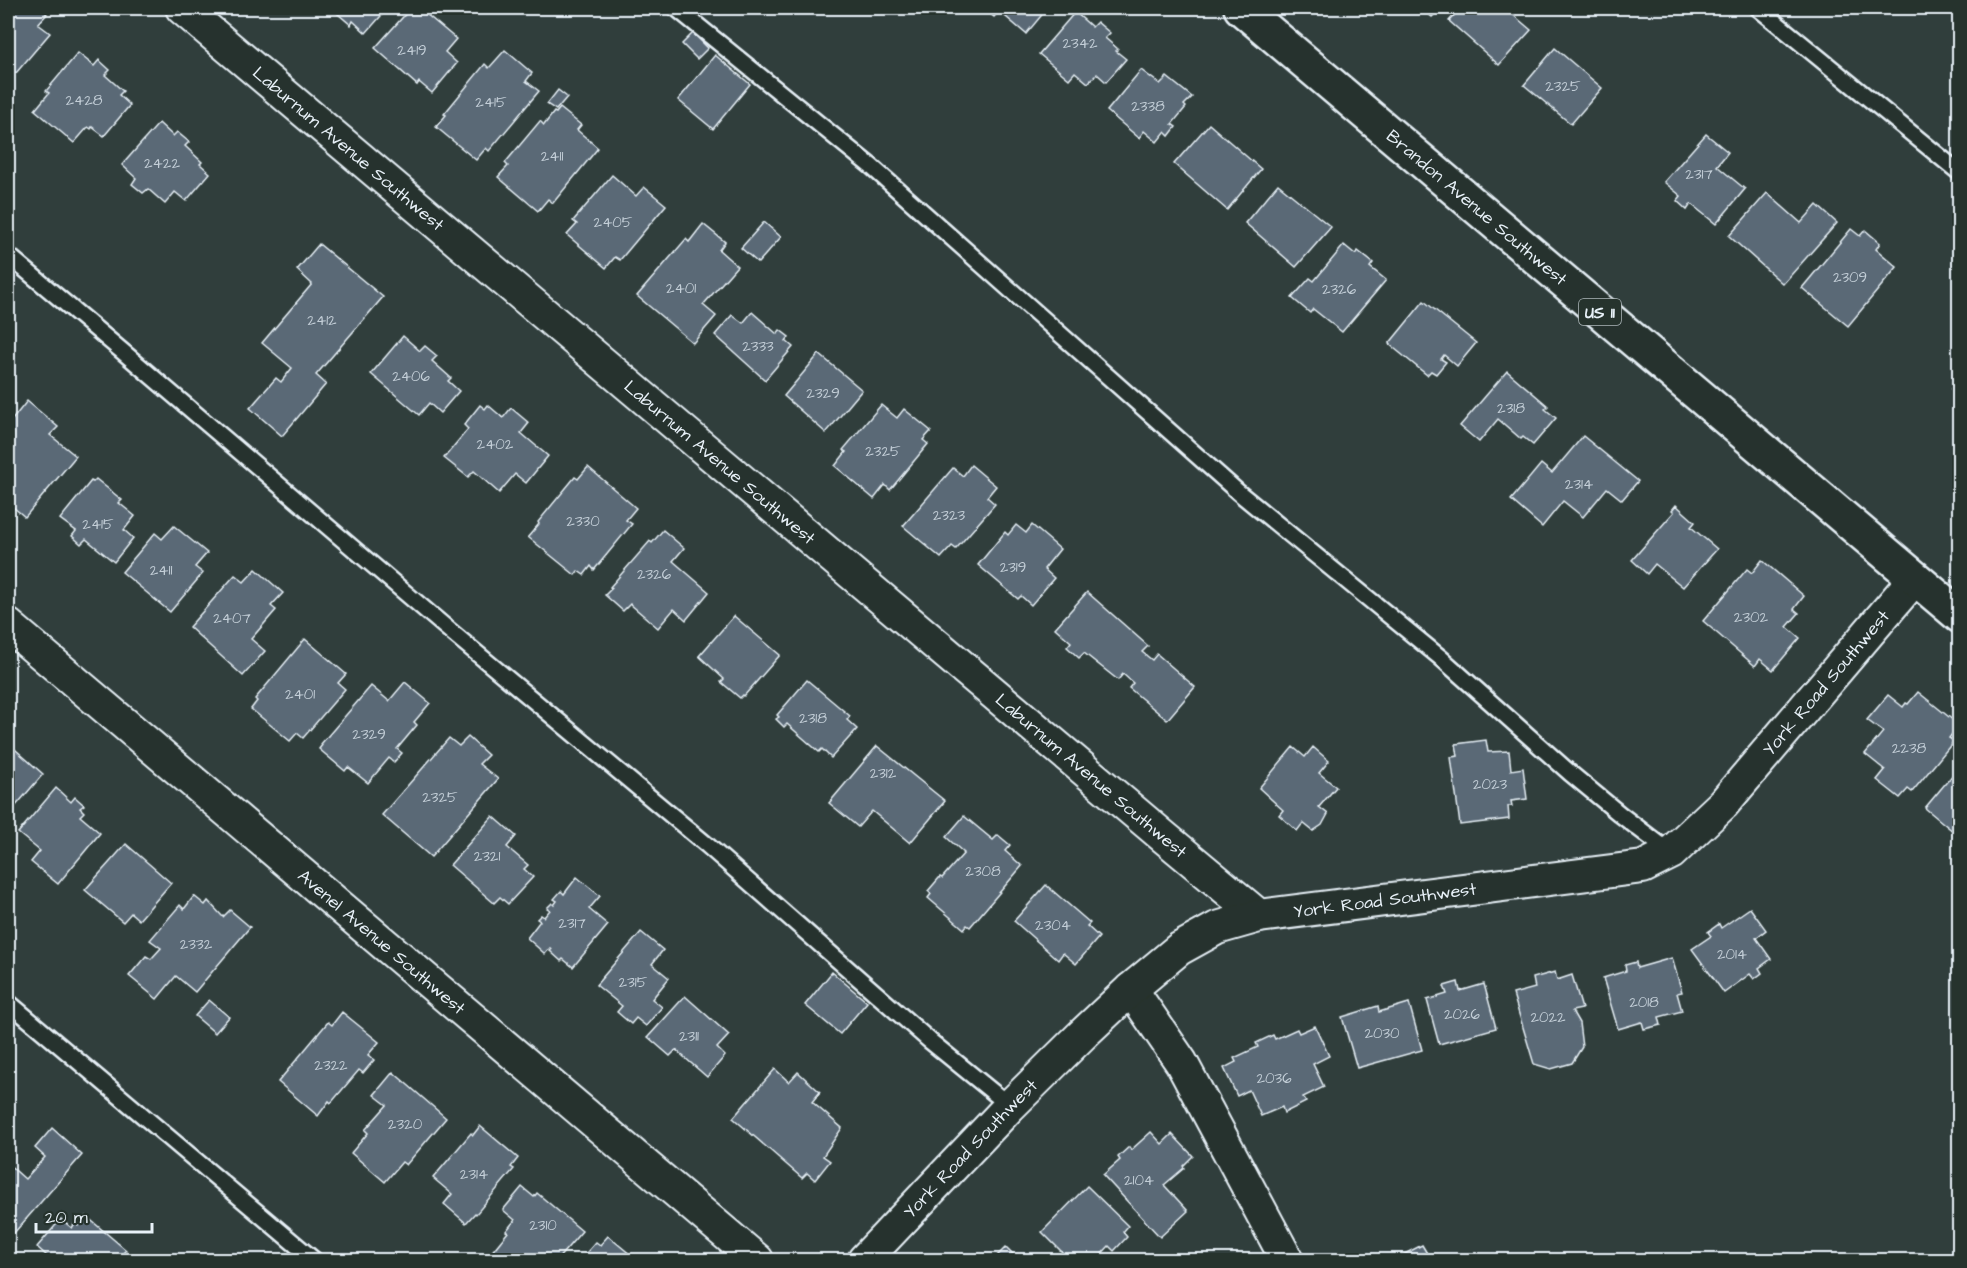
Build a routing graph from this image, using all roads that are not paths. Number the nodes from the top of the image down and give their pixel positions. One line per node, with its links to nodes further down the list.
1 (182, 8): 11 (street, Laburnum Avenue Southwest)
2 (676, 8): 10 (lane)
3 (1241, 8): 7 (main road, Brandon Avenue Southwest / US 11)
4 (1758, 8): 5 (lane)
5 (1959, 173)
6 (8, 255): 14 (lane)
7 (1915, 578): 8 (main road, Brandon Avenue Southwest / US 11); 10 (street, York Road Southwest)
8 (1959, 616)
9 (8, 625): 16 (street, Avenel Avenue Southwest)
10 (1671, 853): 11 (street, York Road Southwest)
11 (1259, 916): 12 (street, York Road Southwest)
12 (1131, 989): 14 (street, York Road Southwest); 18 (street)
13 (8, 1002): 15 (lane)
14 (1010, 1106): 17 (street, York Road Southwest)
15 (314, 1260)
16 (757, 1260)
17 (864, 1260)
18 (1287, 1260)

